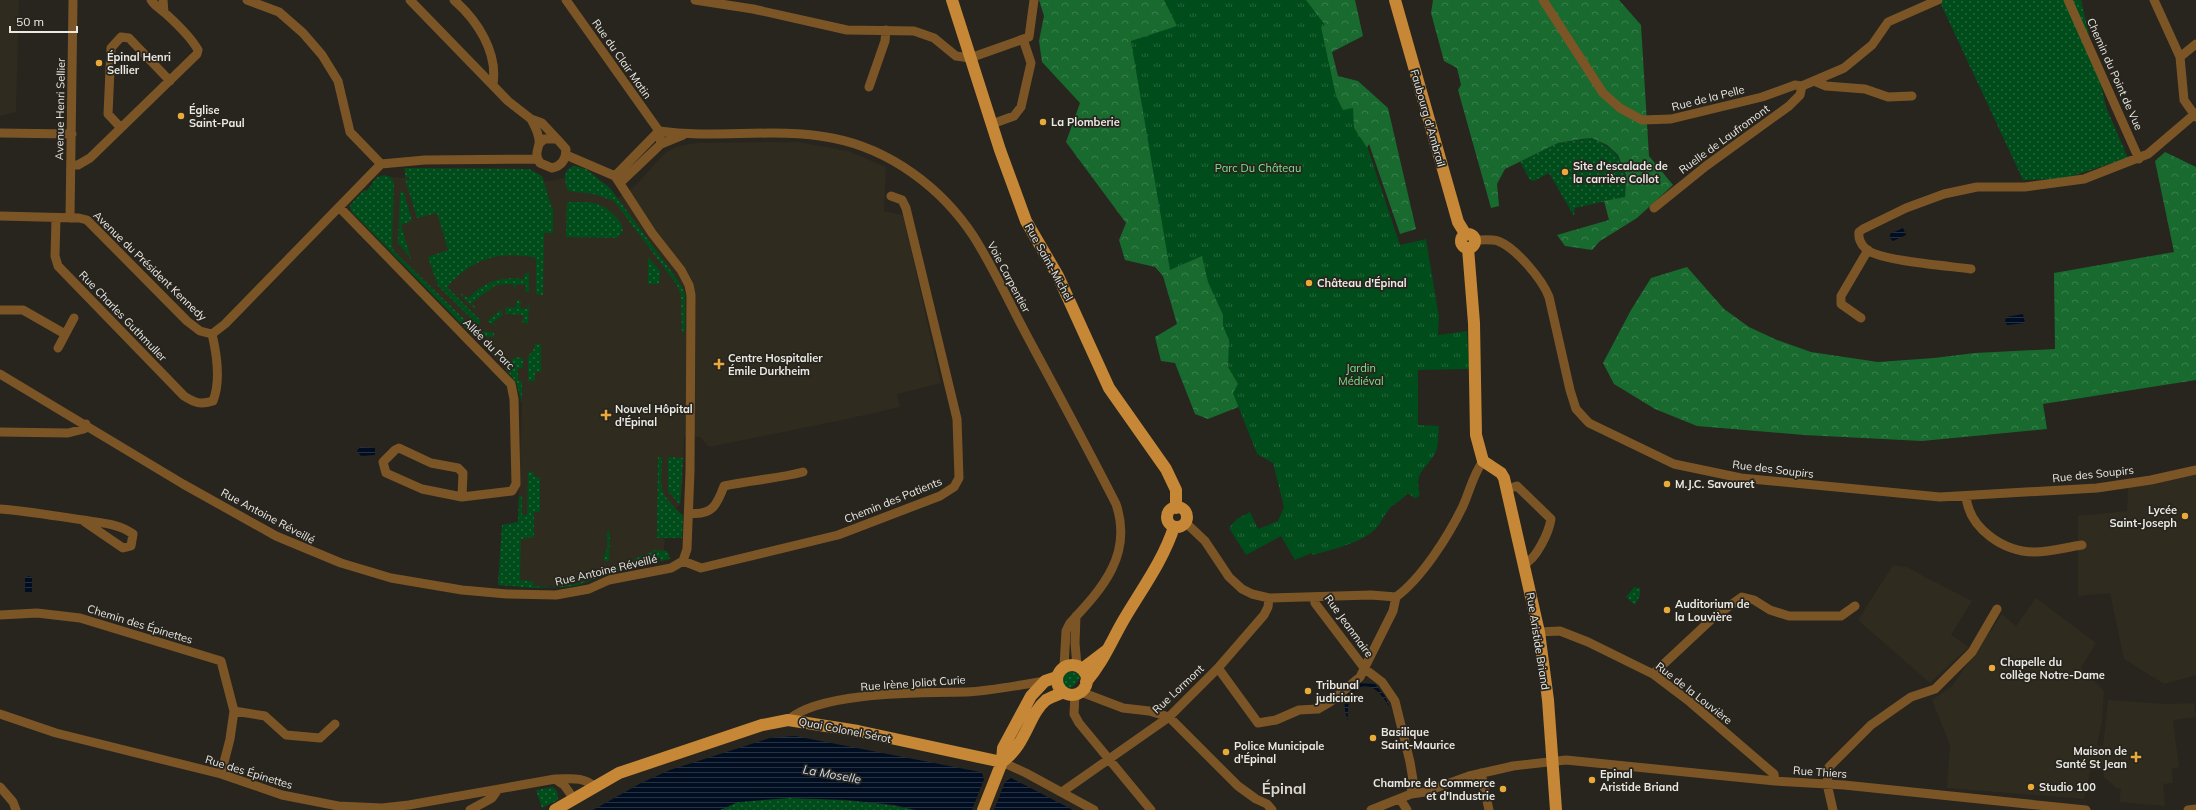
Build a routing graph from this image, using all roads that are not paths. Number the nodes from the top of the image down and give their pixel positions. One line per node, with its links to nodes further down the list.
1 (73, 0): 34 (street, Avenue Henri Sellier)
2 (151, 0): 16 (street)
3 (163, 0): 16 (street)
4 (247, 0): 43 (street)
5 (410, 0): 24 (street)
6 (454, 0): 24 (street)
7 (566, 0): 32 (street, Rue du Clair Matin)
8 (695, 0): 17 (street)
9 (952, 0): 21 (main road, Rue Saint-Michel)
10 (1034, 0): 18 (street)
11 (1395, 0): 51 (main road, Faubourg d'Ambrail)
12 (1543, 0): 25 (street, Rue de la Pelle)
13 (1938, 0): 23 (street, Rue de la Pelle)
14 (2068, 0): 41 (street, Chemin du Point de Vue)
15 (2154, 0): 20 (street)
16 (164, 12): 22 (street)
17 (886, 30): 21 (street); 26 (street)
18 (1023, 39): 21 (street); 30 (street)
19 (2196, 44): 20 (street)
20 (2180, 57): 28 (street)
21 (970, 58): 30 (main road, Rue Saint-Michel)
22 (170, 81): 31 (street); 31 (street)
23 (1814, 81): 25 (street, Rue de la Pelle); 27 (street)
24 (493, 84): 29 (street)
25 (1802, 86): 47 (street, Ruelle de Laufromont)
26 (869, 87)
27 (1912, 96)
28 (2195, 115): 41 (street)
29 (531, 119): 36 (street); 37 (street)
30 (992, 124): 73 (main road, Rue Saint-Michel)
31 (121, 128): 42 (street)
32 (659, 131): 35 (street, Voie Carpentier); 38 (street); 44 (street)
33 (0, 134): 34 (street)
34 (72, 134): 42 (street, Avenue Henri Sellier)
35 (684, 135): 38 (street, Voie Carpentier); 83 (street, Voie Carpentier)
36 (557, 139): 37 (street); 39 (street)
37 (539, 144): 40 (street)
38 (661, 144): 44 (street, Voie Carpentier)
39 (566, 155): 40 (street); 44 (street)
40 (537, 159): 43 (street)
41 (2139, 159): 52 (street)
42 (71, 164): 50 (street, Avenue Henri Sellier)
43 (381, 164): 46 (street, Avenue du Président Kennedy)
44 (617, 180): 71 (street)
45 (891, 196): 75 (street, Chemin des Patients)
46 (338, 207): 58 (street, Avenue du Président Kennedy); 69 (street, Allée du Parc)
47 (1654, 208)
48 (0, 216): 49 (street, Avenue du Président Kennedy)
49 (56, 218): 50 (street, Avenue du Président Kennedy); 61 (street, Rue Charles Guthmuller)
50 (70, 218): 58 (street, Avenue du Président Kennedy)
51 (1470, 241): 64 (main road, Faubourg d'Ambrail); 68 (street, Rue des Soupirs)
52 (1868, 250): 53 (street); 56 (street)
53 (1971, 269)
54 (0, 310): 57 (street)
55 (74, 318): 57 (street)
56 (1861, 318)
57 (65, 334): 59 (street)
58 (212, 334): 61 (street, Avenue du Président Kennedy)
59 (58, 348)
60 (0, 374): 62 (street, Rue Antoine Réveillé)
61 (213, 401)
62 (86, 424): 63 (street); 75 (street, Rue Antoine Réveillé)
63 (0, 432)
64 (1484, 461): 67 (main road, Rue Aristide Briand); 78 (street)
65 (2196, 470): 68 (street, Rue des Soupirs)
66 (803, 472): 71 (street)
67 (1507, 488): 76 (main road, Rue Aristide Briand); 76 (street)
68 (1966, 496): 74 (street)
69 (462, 497): 69 (street, Allée du Parc)
70 (0, 509): 72 (street)
71 (689, 513): 75 (street)
72 (82, 520): 72 (street)
73 (1180, 524): 79 (street); 85 (main road)
74 (2082, 545)
75 (683, 561)
76 (1524, 564): 84 (main road, Rue Aristide Briand)
77 (1314, 597): 78 (street); 79 (street); 88 (street, Rue Jeanmaire)
78 (1396, 597): 88 (street)
79 (1269, 598): 87 (street, Rue Lormont)
80 (1855, 606): 90 (street)
81 (1998, 609): 105 (street)
82 (0, 615): 93 (street, Chemin des Épinettes)
83 (1076, 616): 86 (street); 89 (street, Voie Carpentier)
84 (1539, 632): 90 (street, Rue de la Louvière); 99 (main road, Rue Aristide Briand)
85 (1107, 650): 86 (main road); 92 (main road)
86 (1079, 667): 89 (main road); 92 (main road)
87 (1218, 668): 88 (street); 95 (street, Rue Lormont)
88 (1365, 669): 110 (street, Rue Jeanmaire)
89 (1060, 672): 91 (main road); 92 (main road)
90 (1653, 674): 104 (street, Rue de la Louvière)
91 (1045, 681): 96 (street, Rue Irène Joliot Curie); 100 (main road)
92 (1079, 691): 95 (street); 98 (street); 100 (main road)
93 (234, 711): 97 (street); 102 (street, Chemin des Épinettes)
94 (0, 714): 102 (street, Rue des Épinettes)
95 (1169, 717): 98 (street, Rue Lormont); 120 (street)
96 (788, 720): 100 (main road, Quai Colonel Sérot); 107 (main road, Quai Colonel Sérot)
97 (335, 724)
98 (1109, 759): 109 (street, Rue Lormont); 119 (street)
99 (1553, 761): 101 (street, Rue Thiers); 104 (street, Rue Thiers); 124 (main road, Rue Aristide Briand)
100 (1002, 762): 109 (street, Quai Colonel Sérot); 117 (main road)
101 (1481, 773): 110 (street, Rue Thiers); 123 (street)
102 (221, 774): 108 (street, Rue des Épinettes)
103 (555, 779): 107 (street, Rue des Épinettes); 108 (street, Rue des Épinettes); 112 (street)
104 (1775, 781): 105 (street, Rue Thiers)
105 (1828, 784): 125 (street); 126 (street, Rue Thiers)
106 (0, 787): 114 (street)
107 (594, 787): 112 (main road, Quai Colonel Sérot)
108 (497, 791): 115 (street)
109 (1062, 792): 118 (street, Quai Colonel Sérot)
110 (1411, 794): 111 (street, Rue Thiers)
111 (1400, 798): 121 (street, Rue Thiers); 122 (street)
112 (574, 800): 116 (main road, Quai Colonel Sérot)
113 (2196, 809): 127 (street)
114 (16, 810)
115 (470, 810)
116 (556, 810)
117 (983, 810)
118 (1094, 810)
119 (1151, 810)
120 (1272, 810)
121 (1371, 810)
122 (1407, 810)
123 (1489, 810)
124 (1556, 810)
125 (1833, 810)
126 (2086, 810)
127 (2188, 810)

